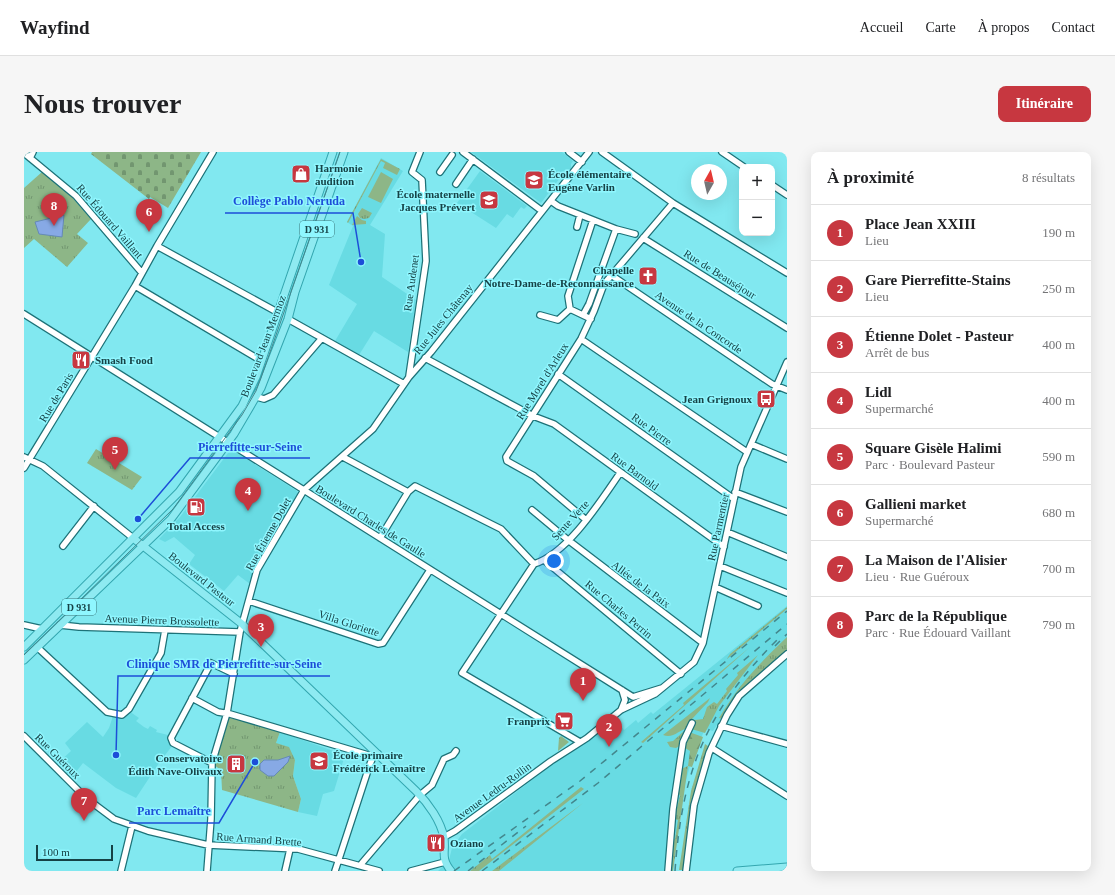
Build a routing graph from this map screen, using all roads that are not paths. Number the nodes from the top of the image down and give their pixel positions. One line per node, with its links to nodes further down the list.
1 (33, 152): 13 (street)
2 (213, 152): 30 (street, Rue de Paris)
3 (334, 152): 36 (main road, Boulevard Jean Mermoz / D 931)
4 (344, 152): 40 (main road, Boulevard Jean Mermoz / D 931)
5 (420, 152): 50 (street, Rue Audenet)
6 (463, 152): 14 (street)
7 (569, 152): 15 (street)
8 (589, 152): 15 (street, Rue Jules Châtenay)
9 (602, 152): 22 (street)
10 (722, 152): 16 (street)
11 (24, 153): 13 (street, Rue Édouard Vaillant)
12 (453, 154): 17 (street)
13 (30, 158): 31 (street, Rue Édouard Vaillant)
14 (473, 159): 18 (street); 23 (street)
15 (582, 162): 21 (street, Rue Jules Châtenay)
16 (740, 164)
17 (440, 172)
18 (456, 184)
19 (775, 188): 20 (street)
20 (787, 195)
21 (551, 201): 23 (street, Rue Jules Châtenay); 24 (street)
22 (673, 203): 29 (street); 32 (street)
23 (542, 211): 46 (street, Rue Jules Châtenay)
24 (580, 215): 25 (street); 26 (street)
25 (593, 220): 27 (street); 35 (street)
26 (576, 227)
27 (616, 229): 28 (street); 39 (street)
28 (635, 234)
29 (643, 238): 33 (street); 42 (street, Rue de Beauséjour)
30 (157, 246): 31 (street, Rue de Paris); 36 (street)
31 (142, 273): 34 (street, Rue de Paris)
32 (787, 273)
33 (611, 275): 41 (street); 52 (street, Avenue de la Concorde)
34 (135, 286): 45 (street, Rue de Paris); 47 (street)
35 (570, 309): 38 (street); 39 (street)
36 (277, 312): 47 (main road, Boulevard Jean Mermoz / D 931)
37 (24, 314): 45 (street, Boulevard Charles de Gaulle)
38 (540, 314)
39 (583, 315): 41 (street)
40 (288, 319): 43 (street); 54 (main road, Boulevard Jean Mermoz / D 931)
41 (591, 319): 44 (street)
42 (787, 328)
43 (322, 338): 51 (street); 54 (street)
44 (581, 339): 49 (street, Rue Morel d'Arleux); 59 (street, Rue Morel d'Arleux)
45 (92, 357): 56 (street, Boulevard Charles de Gaulle); 61 (street, Rue de Paris)
46 (425, 358): 50 (street, Rue Jules Châtenay); 55 (street, Rue Barnold)
47 (260, 360): 56 (main road, Boulevard Jean Mermoz / D 931)
48 (787, 362): 52 (street, Rue Parmentier)
49 (558, 374): 55 (street, Rue Morel d'Arleux); 68 (street, Rue Pierre)
50 (409, 377): 51 (street, Rue Jules Châtenay)
51 (404, 384): 60 (street, Rue Jules Châtenay)
52 (776, 386): 53 (street, Avenue de la Concorde); 58 (street, Rue Parmentier)
53 (787, 390)
54 (257, 397): 57 (main road, Boulevard Jean Mermoz / D 931)
55 (532, 416): 64 (street, Rue Barnold); 72 (street, Rue Morel d'Arleux)
56 (218, 437): 57 (street, Boulevard Charles de Gaulle); 74 (main road, Boulevard Jean Mermoz / D 931)
57 (228, 443): 65 (street, Boulevard Charles de Gaulle); 78 (main road, Boulevard Jean Mermoz / D 931)
58 (751, 444): 59 (street, Rue Parmentier); 62 (street)
59 (747, 452): 67 (street, Rue Parmentier)
60 (343, 457): 65 (street, Rue Jules Châtenay); 66 (street)
61 (26, 459): 63 (street, Rue de Paris); 69 (street, Boulevard Pasteur)
62 (787, 459)
63 (24, 468)
64 (620, 473): 72 (street, Sente Verte); 79 (street, Rue Barnold)
65 (304, 490): 75 (street, Boulevard Charles de Gaulle); 87 (street, Rue Étienne Dolet)
66 (408, 492): 75 (street); 82 (street)
67 (735, 492): 68 (street, Rue Parmentier); 71 (street)
68 (734, 499): 73 (street, Rue Parmentier)
69 (94, 506): 74 (street, Boulevard Pasteur); 77 (street)
70 (532, 510): 76 (street, Allée de la Paix)
71 (787, 512)
72 (586, 519): 76 (street, Sente Verte)
73 (727, 532): 79 (street, Rue Parmentier); 80 (street)
74 (133, 538): 78 (main road, Boulevard Pasteur); 93 (main road, Boulevard Jean Mermoz / D 931)
75 (380, 538): 84 (street, Boulevard Charles de Gaulle)
76 (568, 540): 81 (street, Sente Verte); 95 (street, Allée de la Paix)
77 (63, 546)
78 (143, 546): 91 (main road, Boulevard Jean Mermoz / D 931); 92 (main road, Boulevard Pasteur)
79 (724, 547): 83 (street, Rue Parmentier)
80 (787, 557)
81 (545, 561): 82 (street, Sente Verte); 101 (street, Rue Charles Perrin)
82 (534, 564): 89 (street)
83 (720, 566): 85 (street, Rue Parmentier); 86 (street)
84 (430, 570): 87 (street, Villa Gloriette); 89 (street, Boulevard Charles de Gaulle)
85 (715, 587): 88 (street); 95 (street, Rue Parmentier)
86 (787, 593)
87 (249, 600): 92 (street, Rue Étienne Dolet)
88 (758, 606)
89 (501, 614): 103 (street, Boulevard Charles de Gaulle); 110 (street)
90 (24, 625): 93 (street)
91 (60, 625): 94 (street, Avenue Pierre Brossolette); 97 (main road, Boulevard Jean Mermoz / D 931)
92 (241, 628): 94 (street, Avenue Pierre Brossolette); 100 (street, Rue Étienne Dolet); 114 (main road, Boulevard Pasteur)
93 (42, 629): 96 (main road, Boulevard Jean Mermoz / D 931)
94 (165, 630): 97 (street)
95 (703, 643): 101 (street, Rue Parmentier)
96 (24, 647)
97 (38, 647): 99 (main road, Boulevard Jean Mermoz / D 931)
98 (787, 654): 108 (street)
99 (24, 660)
100 (234, 674): 104 (street); 106 (street, Rue Étienne Dolet)
101 (681, 674): 102 (street, Rue Parmentier)
102 (662, 688): 103 (street, Rue Parmentier); 105 (street, Rue Parmentier)
103 (622, 690): 105 (street)
104 (192, 698): 106 (street); 115 (street)
105 (621, 710): 110 (street, Rue Parmentier)
106 (227, 713): 114 (street); 115 (street, Rue Étienne Dolet)
107 (691, 725): 133 (street)
108 (722, 726): 111 (street); 112 (street)
109 (24, 736): 118 (street, Rue Guéroux)
110 (580, 742): 119 (street, Avenue Ledru-Rollin)
111 (787, 744)
112 (712, 748): 117 (street); 134 (street)
113 (456, 751): 116 (street)
114 (378, 754): 116 (main road, Boulevard Pasteur); 122 (street)
115 (212, 763): 120 (street, Rue Étienne Dolet)
116 (420, 795): 119 (main road, Boulevard Pasteur); 124 (street)
117 (787, 796)
118 (132, 826): 120 (street, Rue Guéroux); 127 (street)
119 (444, 837): 123 (main road)
120 (208, 845): 121 (street, Rue Armand Brette); 128 (street, Rue Étienne Dolet)
121 (290, 848): 122 (street, Rue Armand Brette); 129 (street)
122 (338, 860): 124 (street, Rue Armand Brette); 130 (street)
123 (445, 862): 131 (street); 132 (main road)
124 (362, 866): 126 (street, Rue Armand Brette)
125 (787, 867): 135 (main road)
126 (375, 870)
127 (121, 871)
128 (207, 871)
129 (285, 871)
130 (335, 871)
131 (411, 871)
132 (451, 871)
133 (668, 871)
134 (686, 871)
135 (737, 871)

